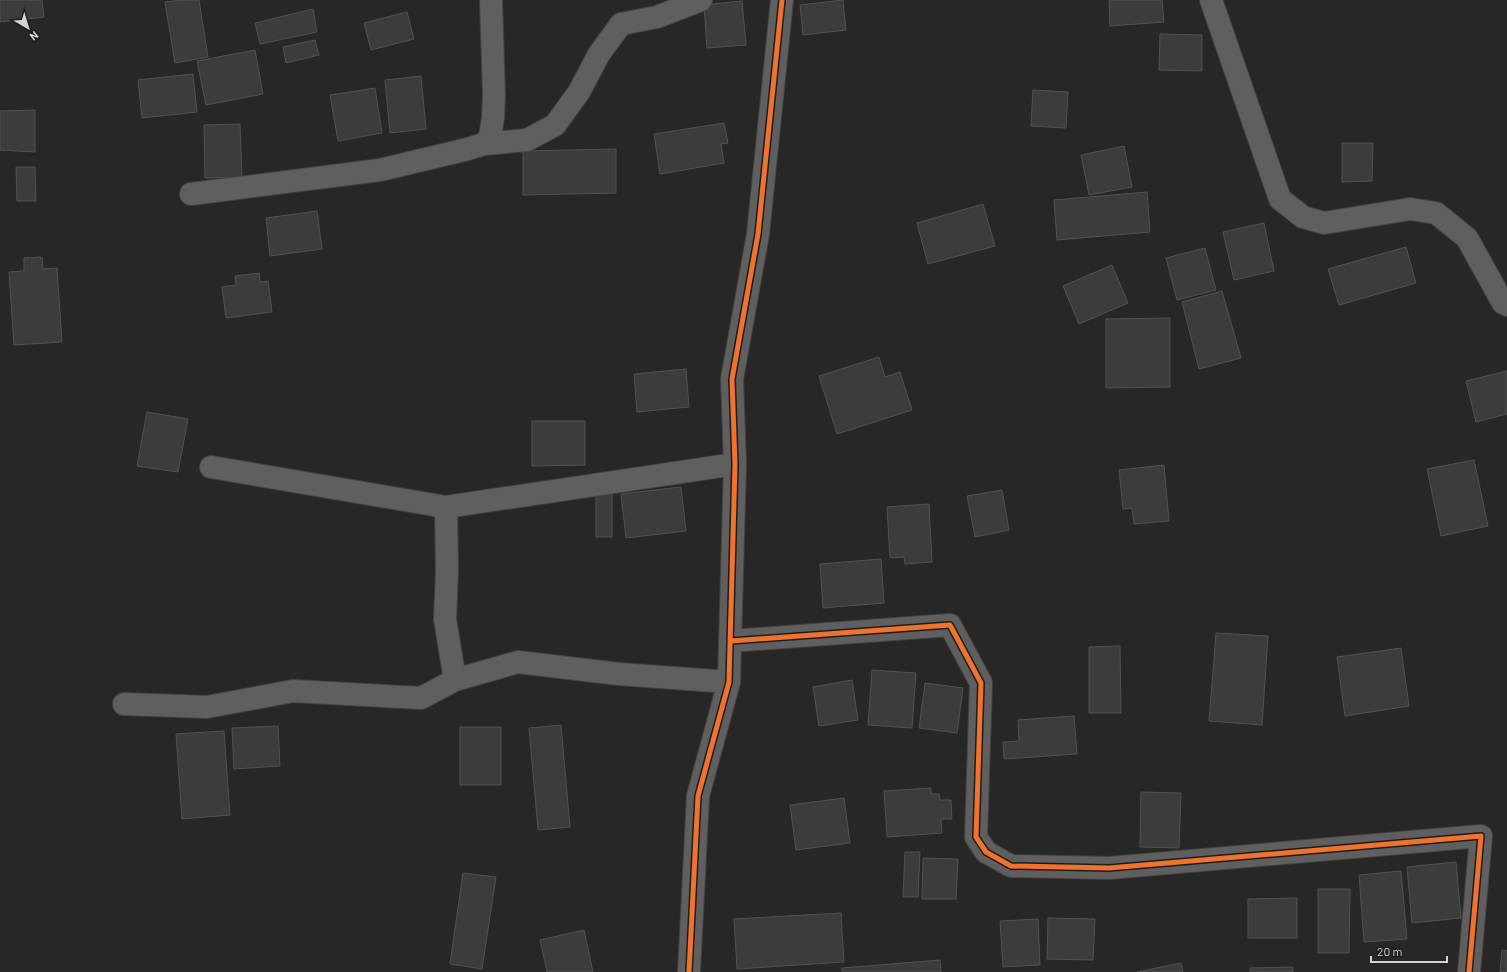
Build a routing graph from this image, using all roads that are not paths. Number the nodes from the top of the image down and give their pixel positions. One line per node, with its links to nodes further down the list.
1 (491, 0): 5 (street)
2 (700, 0): 5 (street)
3 (782, 0): 8 (street)
4 (1211, 0): 7 (street)
5 (484, 144): 6 (street)
6 (191, 194)
7 (1507, 305)
8 (735, 464): 10 (street); 11 (street)
9 (211, 467): 10 (street)
10 (446, 507): 12 (street)
11 (730, 640): 13 (street); 16 (street)
12 (455, 680): 13 (street); 14 (street)
13 (729, 682): 15 (street)
14 (124, 704)
15 (689, 972)
16 (1469, 972)

